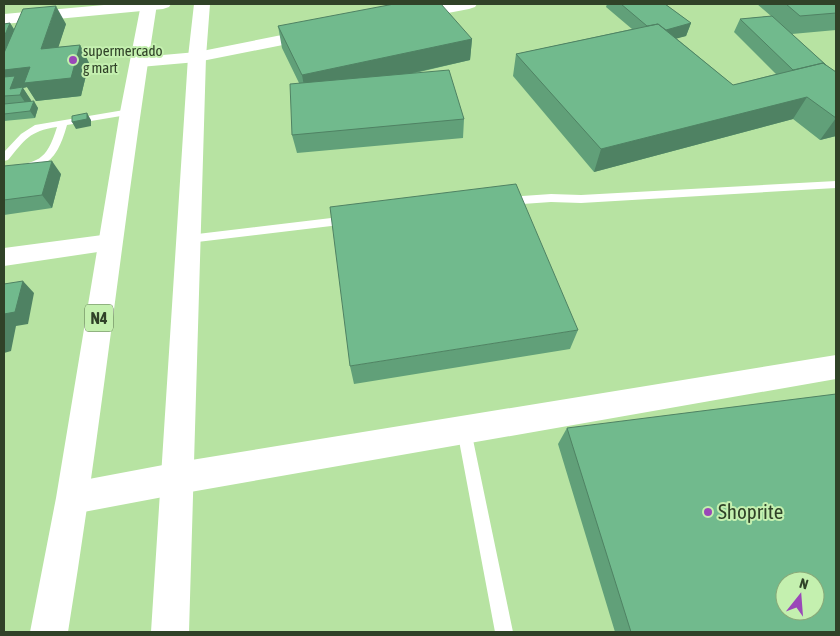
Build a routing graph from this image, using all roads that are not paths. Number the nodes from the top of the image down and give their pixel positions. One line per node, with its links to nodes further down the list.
1 (154, 4): 4 (street); 8 (highway, N4)
2 (202, 4): 7 (highway)
3 (462, 4): 5 (street)
4 (4, 19)
5 (392, 19)
6 (333, 30): 7 (street)
7 (197, 57): 8 (street); 16 (highway)
8 (140, 62): 9 (highway, N4)
9 (130, 112): 10 (lane); 17 (highway, N4)
10 (63, 123): 11 (lane); 12 (lane)
11 (4, 158)
12 (4, 171)
13 (836, 184): 14 (lane)
14 (492, 203)
15 (355, 219): 16 (lane)
16 (189, 239): 21 (highway)
17 (110, 242): 18 (street); 22 (highway, N4)
18 (4, 257)
19 (836, 367): 20 (street)
20 (464, 430): 21 (street); 25 (lane)
21 (178, 478): 22 (street); 24 (highway)
22 (73, 498): 23 (highway, N4)
23 (48, 632)
24 (170, 632)
25 (504, 632)

